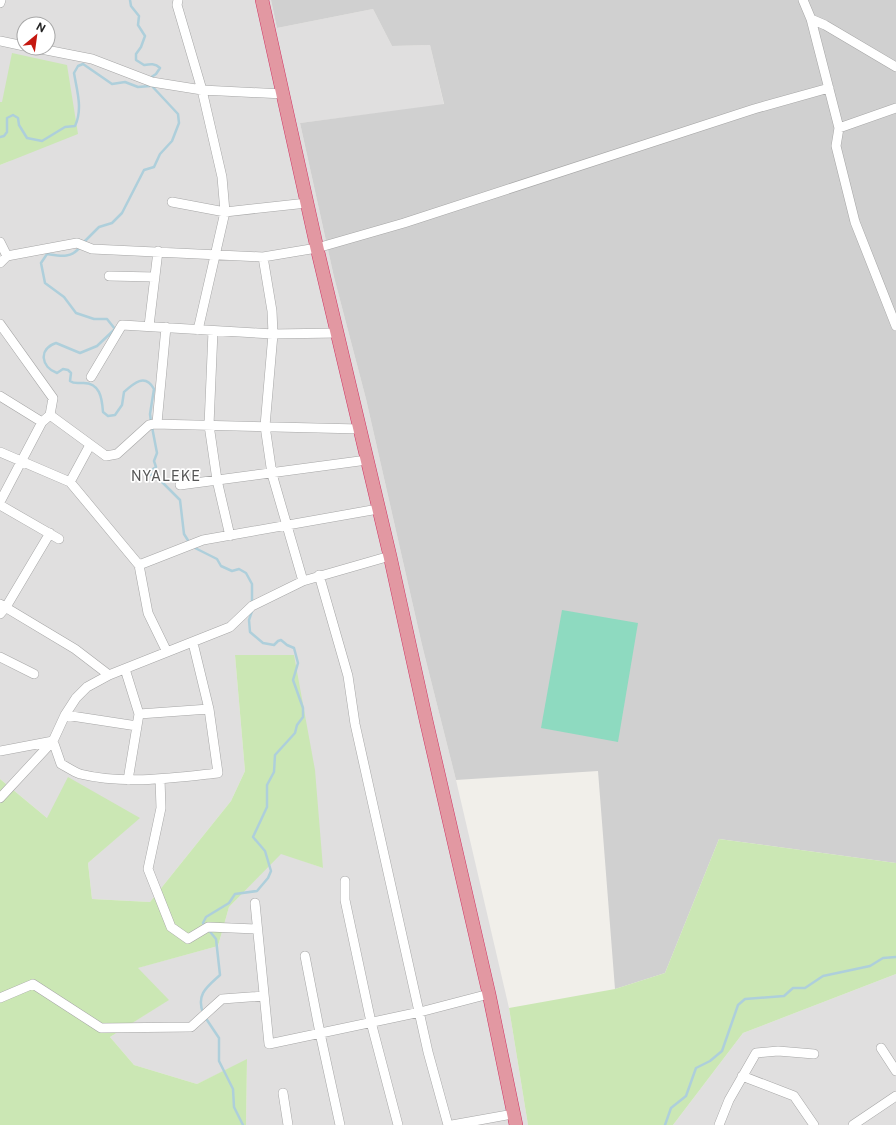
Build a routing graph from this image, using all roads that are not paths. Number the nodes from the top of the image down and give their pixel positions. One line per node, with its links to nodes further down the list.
1 (1, 0): 5 (street)
2 (178, 0): 12 (street)
3 (262, 0): 13 (highway)
4 (803, 0): 6 (street)
5 (0, 3)
6 (811, 19): 10 (street); 11 (street)
7 (0, 41): 8 (street)
8 (16, 44)
9 (56, 52): 12 (street)
10 (896, 67)
11 (829, 88): 15 (street); 20 (street)
12 (202, 90): 13 (street); 18 (street)
13 (284, 94): 17 (highway)
14 (896, 108): 15 (street)
15 (839, 128): 30 (street)
16 (172, 202): 18 (street)
17 (308, 203): 18 (street); 20 (highway)
18 (225, 212): 22 (street)
19 (0, 242): 23 (street)
20 (317, 248): 24 (street); 34 (highway)
21 (158, 251): 22 (street); 23 (street); 27 (street)
22 (214, 255): 24 (street); 32 (street)
23 (8, 256): 25 (street)
24 (263, 256): 35 (street)
25 (0, 263)
26 (109, 276): 27 (street)
27 (155, 277): 29 (street)
28 (0, 324): 38 (street)
29 (149, 326): 31 (street); 36 (street)
30 (896, 326)
31 (166, 327): 32 (street); 40 (street)
32 (198, 330): 33 (street)
33 (213, 331): 35 (street); 41 (street)
34 (338, 333): 35 (street); 43 (highway)
35 (273, 334): 42 (street)
36 (91, 377)
37 (0, 396): 39 (street)
38 (50, 415): 39 (street); 44 (street)
39 (42, 422): 47 (street)
40 (153, 424): 41 (street); 44 (street)
41 (209, 425): 42 (street); 49 (street)
42 (265, 426): 43 (street); 48 (street)
43 (360, 429): 46 (highway)
44 (90, 445): 50 (street)
45 (0, 452): 47 (street)
46 (366, 460): 48 (street); 53 (highway)
47 (21, 462): 50 (street); 52 (street)
48 (272, 474): 49 (street); 54 (street)
49 (217, 480): 51 (street); 56 (street)
50 (70, 482): 59 (street)
51 (180, 485)
52 (0, 503): 55 (street)
53 (378, 509): 54 (street); 58 (highway)
54 (286, 525): 56 (street); 61 (street)
55 (50, 534): 57 (street); 62 (street)
56 (230, 536): 59 (street)
57 (60, 539)
58 (390, 556): 60 (street); 82 (highway)
59 (139, 565): 64 (street)
60 (319, 575): 61 (street); 85 (street)
61 (303, 581): 63 (street)
62 (2, 608): 68 (street)
63 (193, 643): 64 (street); 69 (street)
64 (166, 652): 66 (street)
65 (0, 657): 67 (street)
66 (125, 669): 68 (street); 70 (street)
67 (34, 674)
68 (109, 675): 71 (street)
69 (209, 709): 70 (street); 76 (street)
70 (140, 714): 72 (street)
71 (65, 715): 72 (street); 73 (street)
72 (137, 726): 75 (street)
73 (53, 741): 74 (street); 75 (street); 77 (street)
74 (0, 750)
75 (128, 780): 76 (street)
76 (160, 780): 80 (street)
77 (0, 798)
78 (345, 881): 86 (street)
79 (255, 903): 80 (street)
80 (257, 928): 83 (street)
81 (305, 956): 87 (street)
82 (490, 994): 85 (street); 94 (highway)
83 (264, 996): 84 (street); 87 (street)
84 (0, 998)
85 (420, 1012): 86 (street); 98 (street)
86 (371, 1022): 87 (street); 97 (street)
87 (320, 1033): 96 (street)
88 (881, 1048): 90 (street)
89 (814, 1054): 91 (street)
90 (896, 1071)
91 (742, 1076): 100 (street); 101 (street)
92 (283, 1093): 95 (street)
93 (896, 1096): 102 (street)
94 (514, 1120): 99 (street)
95 (288, 1125)
96 (340, 1125)
97 (398, 1125)
98 (448, 1125)
99 (452, 1125)
100 (719, 1125)
101 (814, 1125)
102 (853, 1125)

